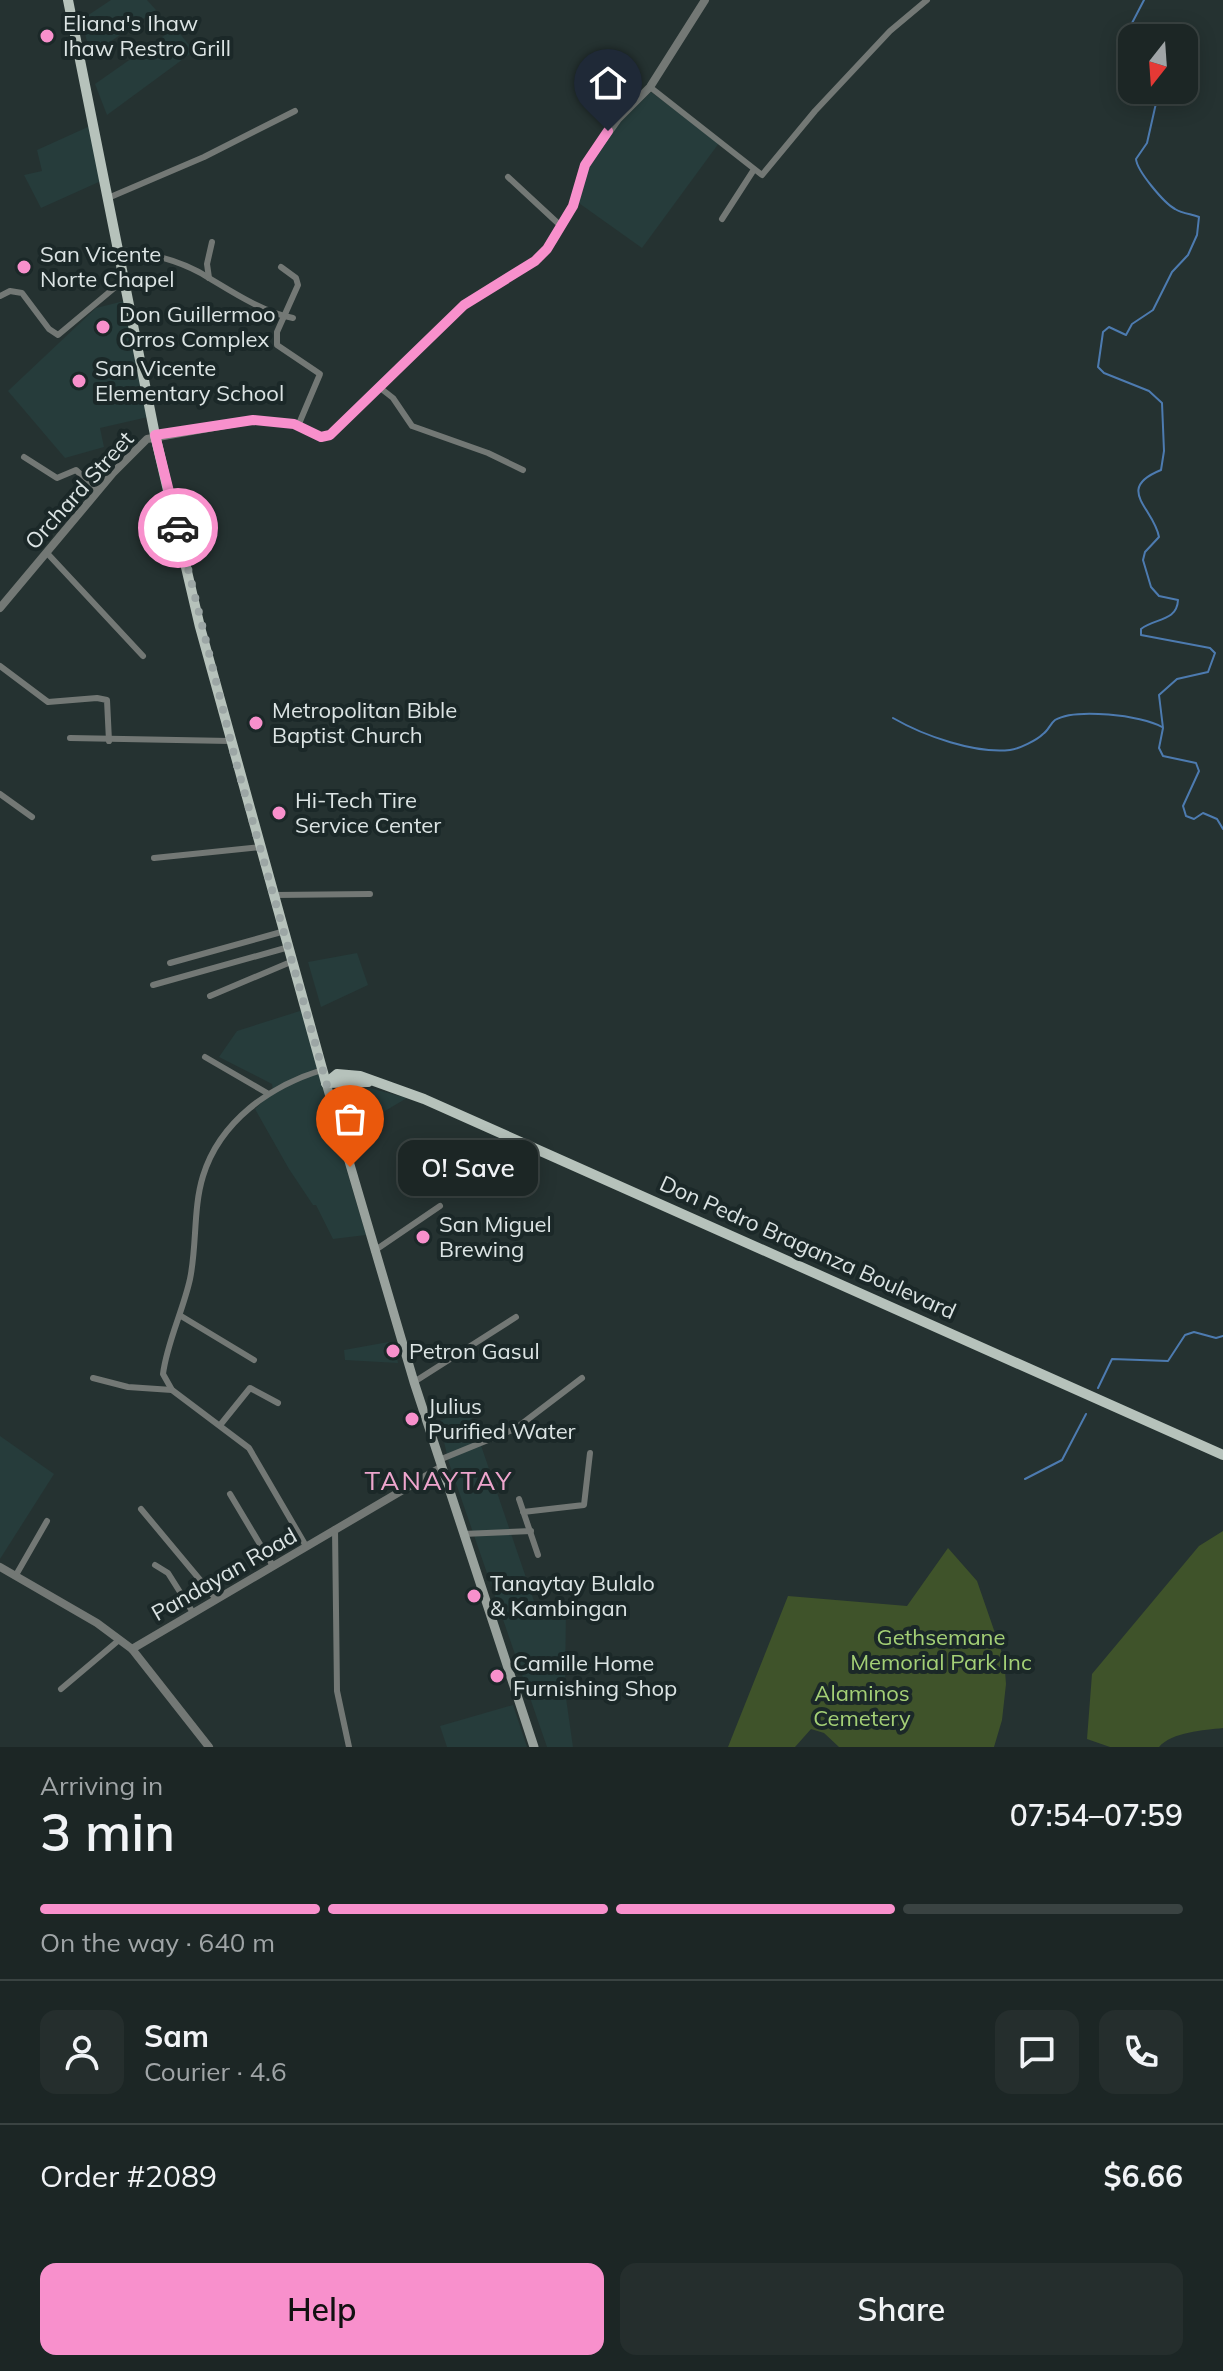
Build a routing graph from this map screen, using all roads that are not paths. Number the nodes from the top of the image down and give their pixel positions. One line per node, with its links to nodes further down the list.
1 (68, 0): 8 (main road)
2 (705, 0): 4 (street)
3 (927, 0): 6 (street)
4 (650, 87): 6 (street); 10 (street)
5 (295, 111): 8 (street)
6 (753, 171): 9 (street)
7 (508, 177): 10 (street)
8 (108, 198): 12 (main road)
9 (722, 219)
10 (562, 227): 19 (street)
11 (212, 242): 14 (street)
12 (119, 250): 14 (street); 15 (main road)
13 (281, 267): 17 (street)
14 (209, 278): 17 (street)
15 (125, 279): 16 (street); 21 (main road)
16 (0, 296)
17 (283, 316): 18 (street); 20 (street)
18 (293, 318)
19 (379, 387): 20 (street); 23 (street)
20 (298, 426): 21 (street)
21 (155, 435): 24 (street, Orchard Street); 31 (main road)
22 (24, 457): 24 (street)
23 (523, 470)
24 (98, 491): 25 (street, Orchard Street)
25 (47, 553): 26 (street, Orchard Street); 27 (street)
26 (0, 608)
27 (143, 656)
28 (0, 666): 30 (street)
29 (70, 738): 30 (street)
30 (109, 741): 31 (street)
31 (230, 741): 34 (main road)
32 (0, 794): 33 (street)
33 (32, 817)
34 (260, 847): 35 (street); 37 (main road)
35 (154, 858)
36 (370, 894): 37 (street)
37 (275, 895): 38 (main road)
38 (285, 931): 39 (main road); 41 (street)
39 (289, 947): 40 (main road); 42 (street)
40 (293, 961): 43 (street); 45 (main road)
41 (170, 963)
42 (153, 985)
43 (210, 996)
44 (205, 1057): 48 (street)
45 (320, 1066): 46 (main road); 47 (main road); 48 (street)
46 (356, 1079): 47 (main road, Don Pedro Braganza Boulevard); 49 (main road); 62 (main road, Don Pedro Braganza Boulevard)
47 (326, 1083): 49 (main road)
48 (267, 1093): 52 (street)
49 (333, 1108): 51 (main road)
50 (440, 1206): 51 (street)
51 (374, 1251): 57 (main road)
52 (181, 1316): 54 (street); 58 (street)
53 (516, 1317): 57 (street)
54 (254, 1360)
55 (93, 1378): 58 (street)
56 (582, 1378): 63 (street)
57 (414, 1382): 63 (main road)
58 (172, 1390): 60 (street)
59 (278, 1403): 60 (street)
60 (221, 1424): 72 (street)
61 (590, 1453): 67 (street)
62 (1223, 1455)
63 (440, 1464): 69 (street, Pandayan Road); 71 (main road)
64 (230, 1494): 75 (street)
65 (519, 1499): 67 (street)
66 (141, 1509): 78 (street)
67 (523, 1512): 70 (street)
68 (47, 1521): 77 (street)
69 (335, 1529): 72 (street, Pandayan Road); 84 (street)
70 (531, 1531): 71 (street); 73 (street)
71 (463, 1534): 85 (main road)
72 (306, 1546): 75 (street, Pandayan Road)
73 (538, 1555)
74 (155, 1565): 79 (street)
75 (273, 1566): 78 (street, Pandayan Road)
76 (0, 1567): 77 (street)
77 (16, 1575): 80 (street)
78 (216, 1599): 79 (street, Pandayan Road)
79 (192, 1611): 81 (street, Pandayan Road)
80 (119, 1640): 81 (street); 82 (street)
81 (132, 1649): 83 (street)
82 (61, 1689)
83 (209, 1747)
84 (349, 1747)
85 (534, 1747)

